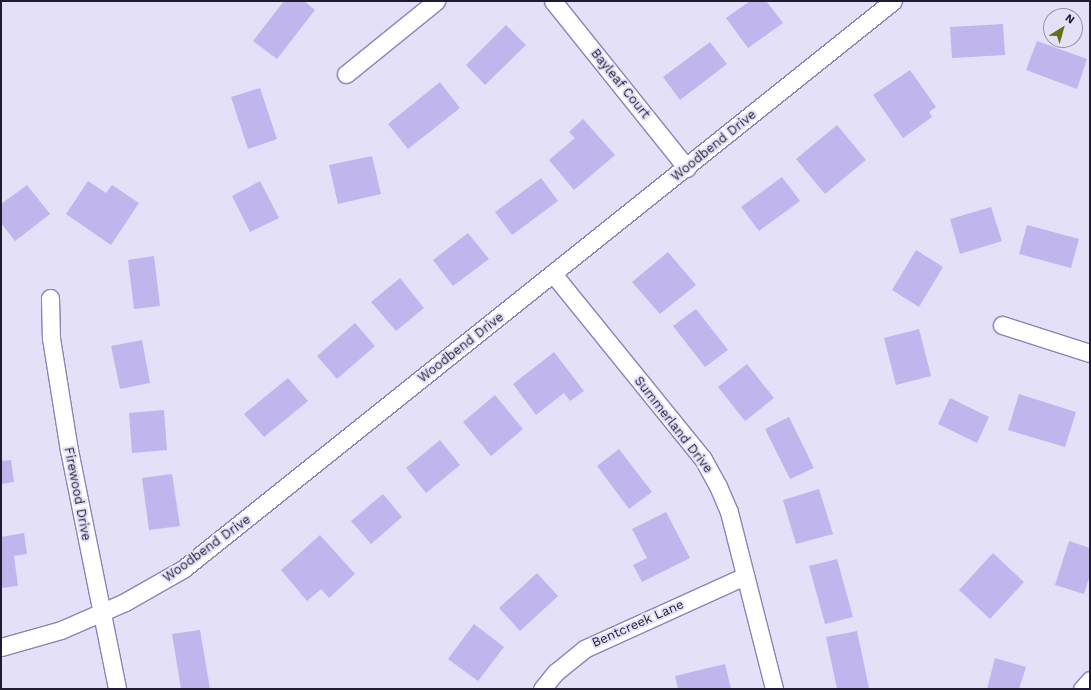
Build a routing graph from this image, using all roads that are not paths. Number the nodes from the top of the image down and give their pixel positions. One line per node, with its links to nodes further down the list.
1 (436, 1): 4 (street)
2 (553, 1): 5 (street, Bayleaf Court)
3 (893, 1): 5 (street, Woodbend Drive)
4 (346, 74)
5 (687, 168): 6 (street, Woodbend Drive)
6 (554, 275): 10 (street, Summerland Drive); 11 (street, Woodbend Drive)
7 (50, 298): 11 (street, Firewood Drive)
8 (1002, 325): 9 (street)
9 (1090, 353)
10 (745, 576): 15 (street, Bentcreek Lane); 16 (street, Summerland Drive)
11 (103, 612): 12 (street, Woodbend Drive); 14 (street, Firewood Drive)
12 (1, 647)
13 (1090, 680): 17 (street)
14 (117, 689)
15 (542, 689)
16 (774, 689)
17 (1082, 689)

